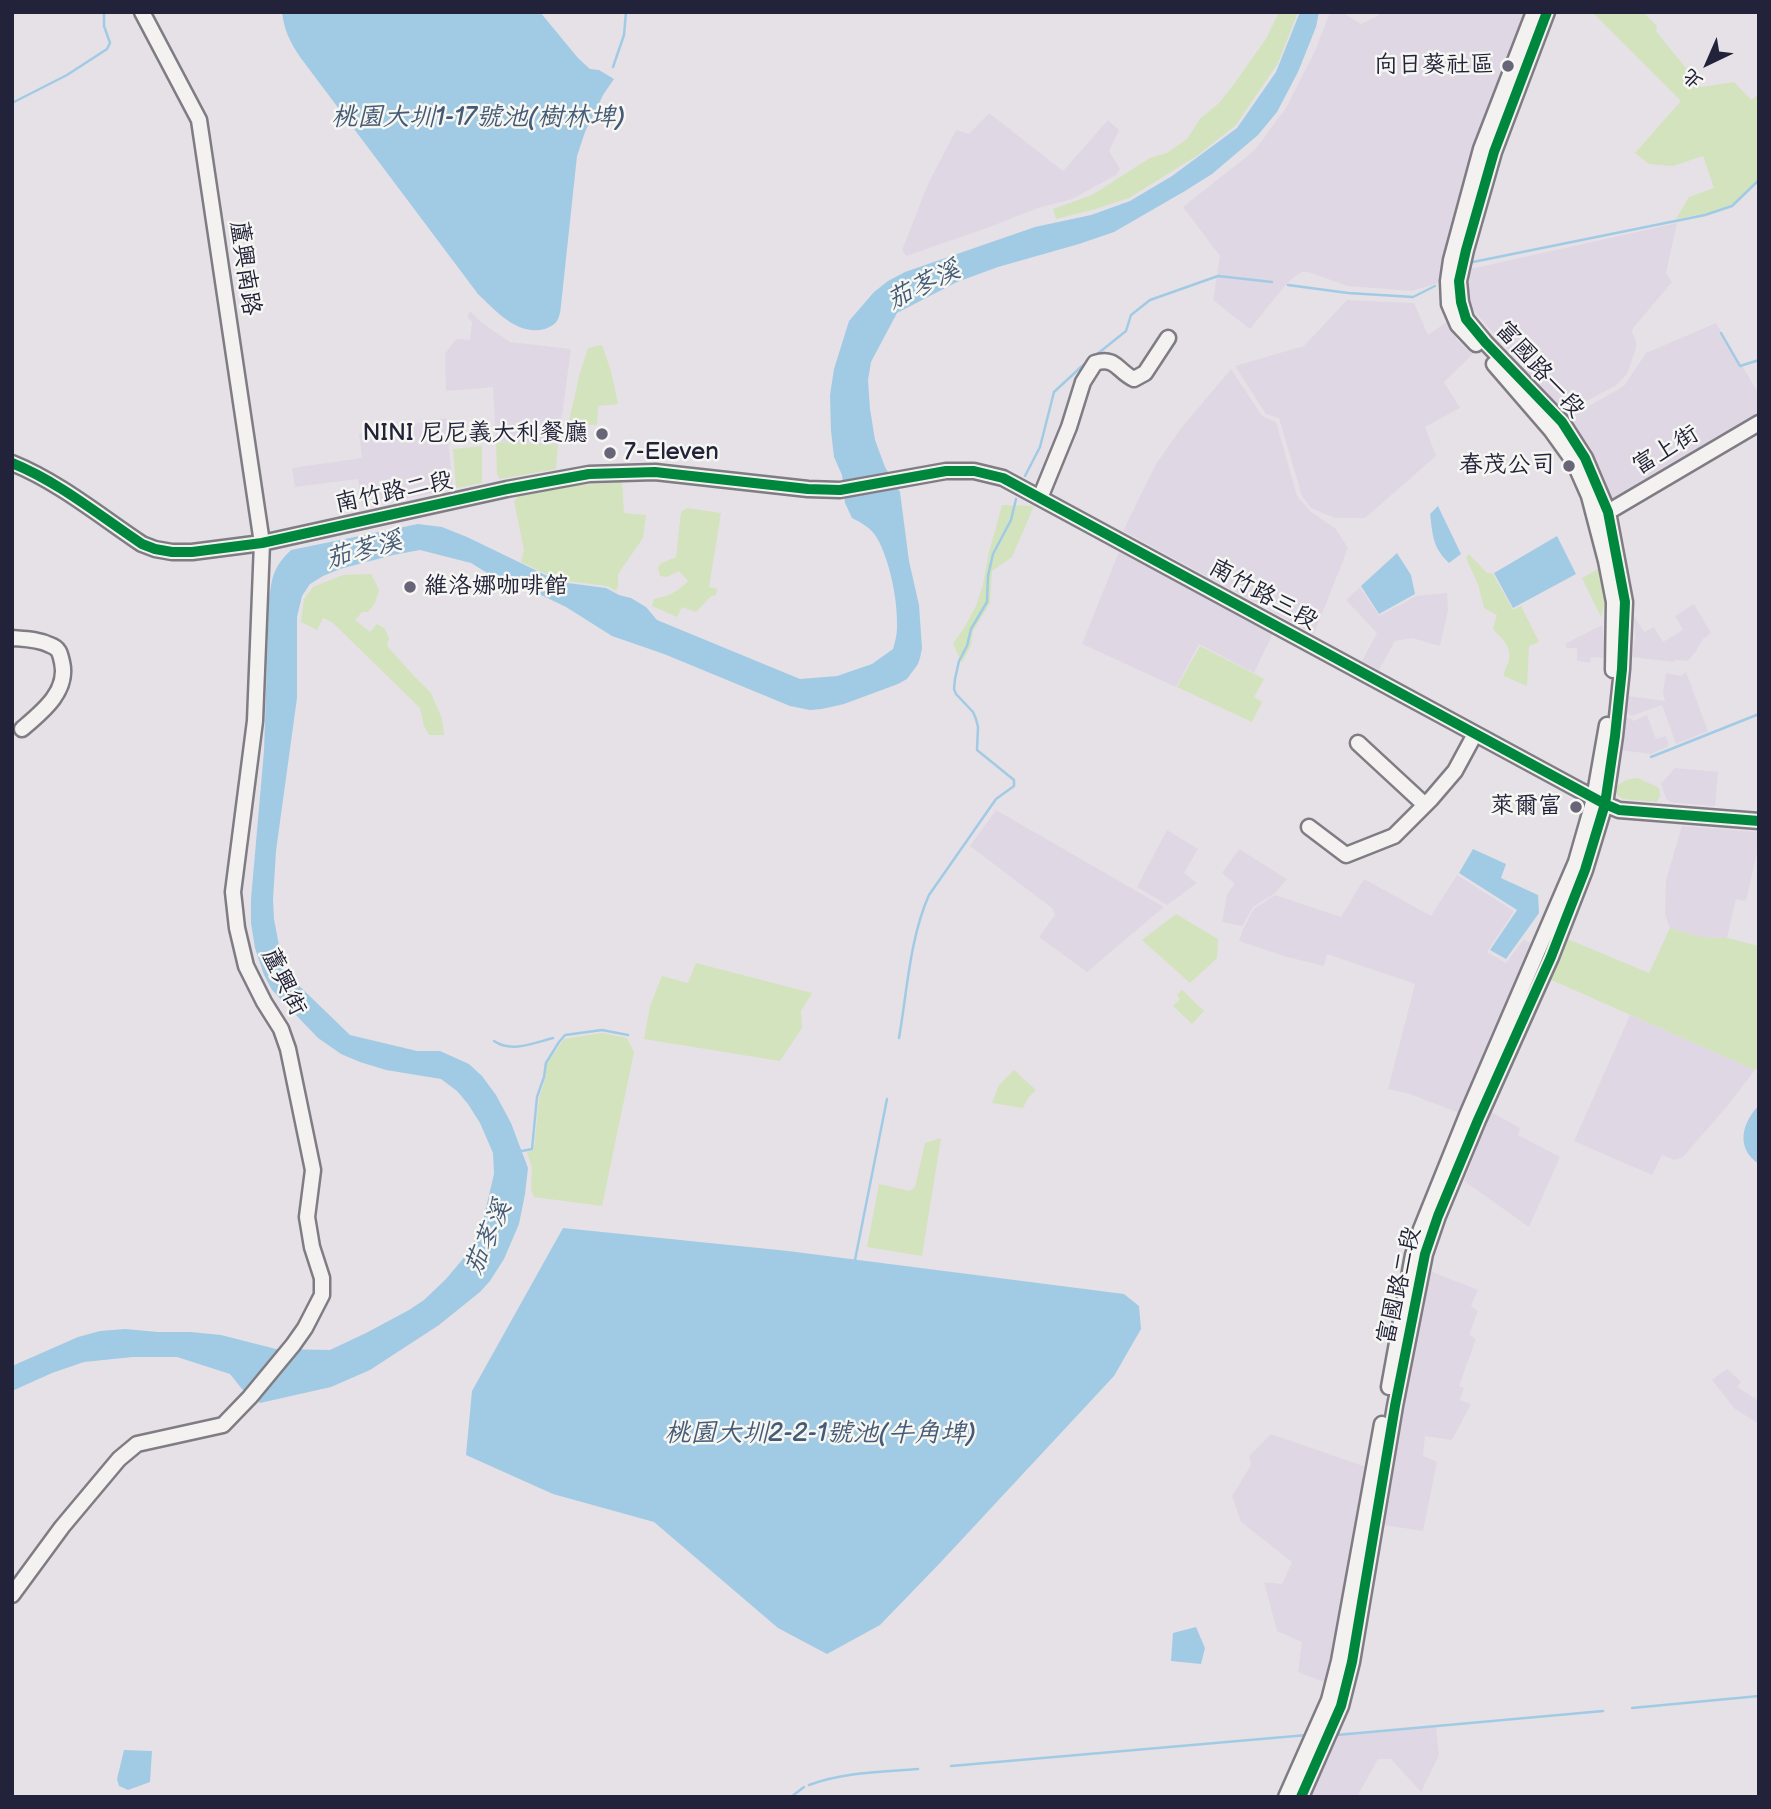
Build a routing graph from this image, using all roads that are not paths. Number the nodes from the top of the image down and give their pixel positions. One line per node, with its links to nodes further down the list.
1 (142, 12): 10 (street, 蘆興南路)
2 (1534, 12): 9 (street, 富國路一段)
3 (1547, 12): 9 (street, 富國路一段)
4 (1168, 338): 8 (street)
5 (1759, 423): 9 (street, 富上街)
6 (12, 463): 10 (street, 南竹路二段)
7 (808, 489): 8 (street, 南竹路三段); 10 (street, 南竹路二段)
8 (1040, 498): 13 (street, 南竹路三段)
9 (1601, 513): 15 (street, 富國路一段)
10 (262, 543): 19 (street, 蘆興街)
11 (12, 638): 12 (street)
12 (22, 729)
13 (1475, 734): 15 (street, 南竹路三段); 16 (street)
14 (1358, 743): 16 (street)
15 (1600, 802): 17 (street, 南竹路三段); 20 (street, 富國路二段); 21 (street, 富國路二段)
16 (1425, 805): 18 (street)
17 (1759, 821)
18 (1309, 827)
19 (12, 1595)
20 (1286, 1797)
21 (1301, 1797)

